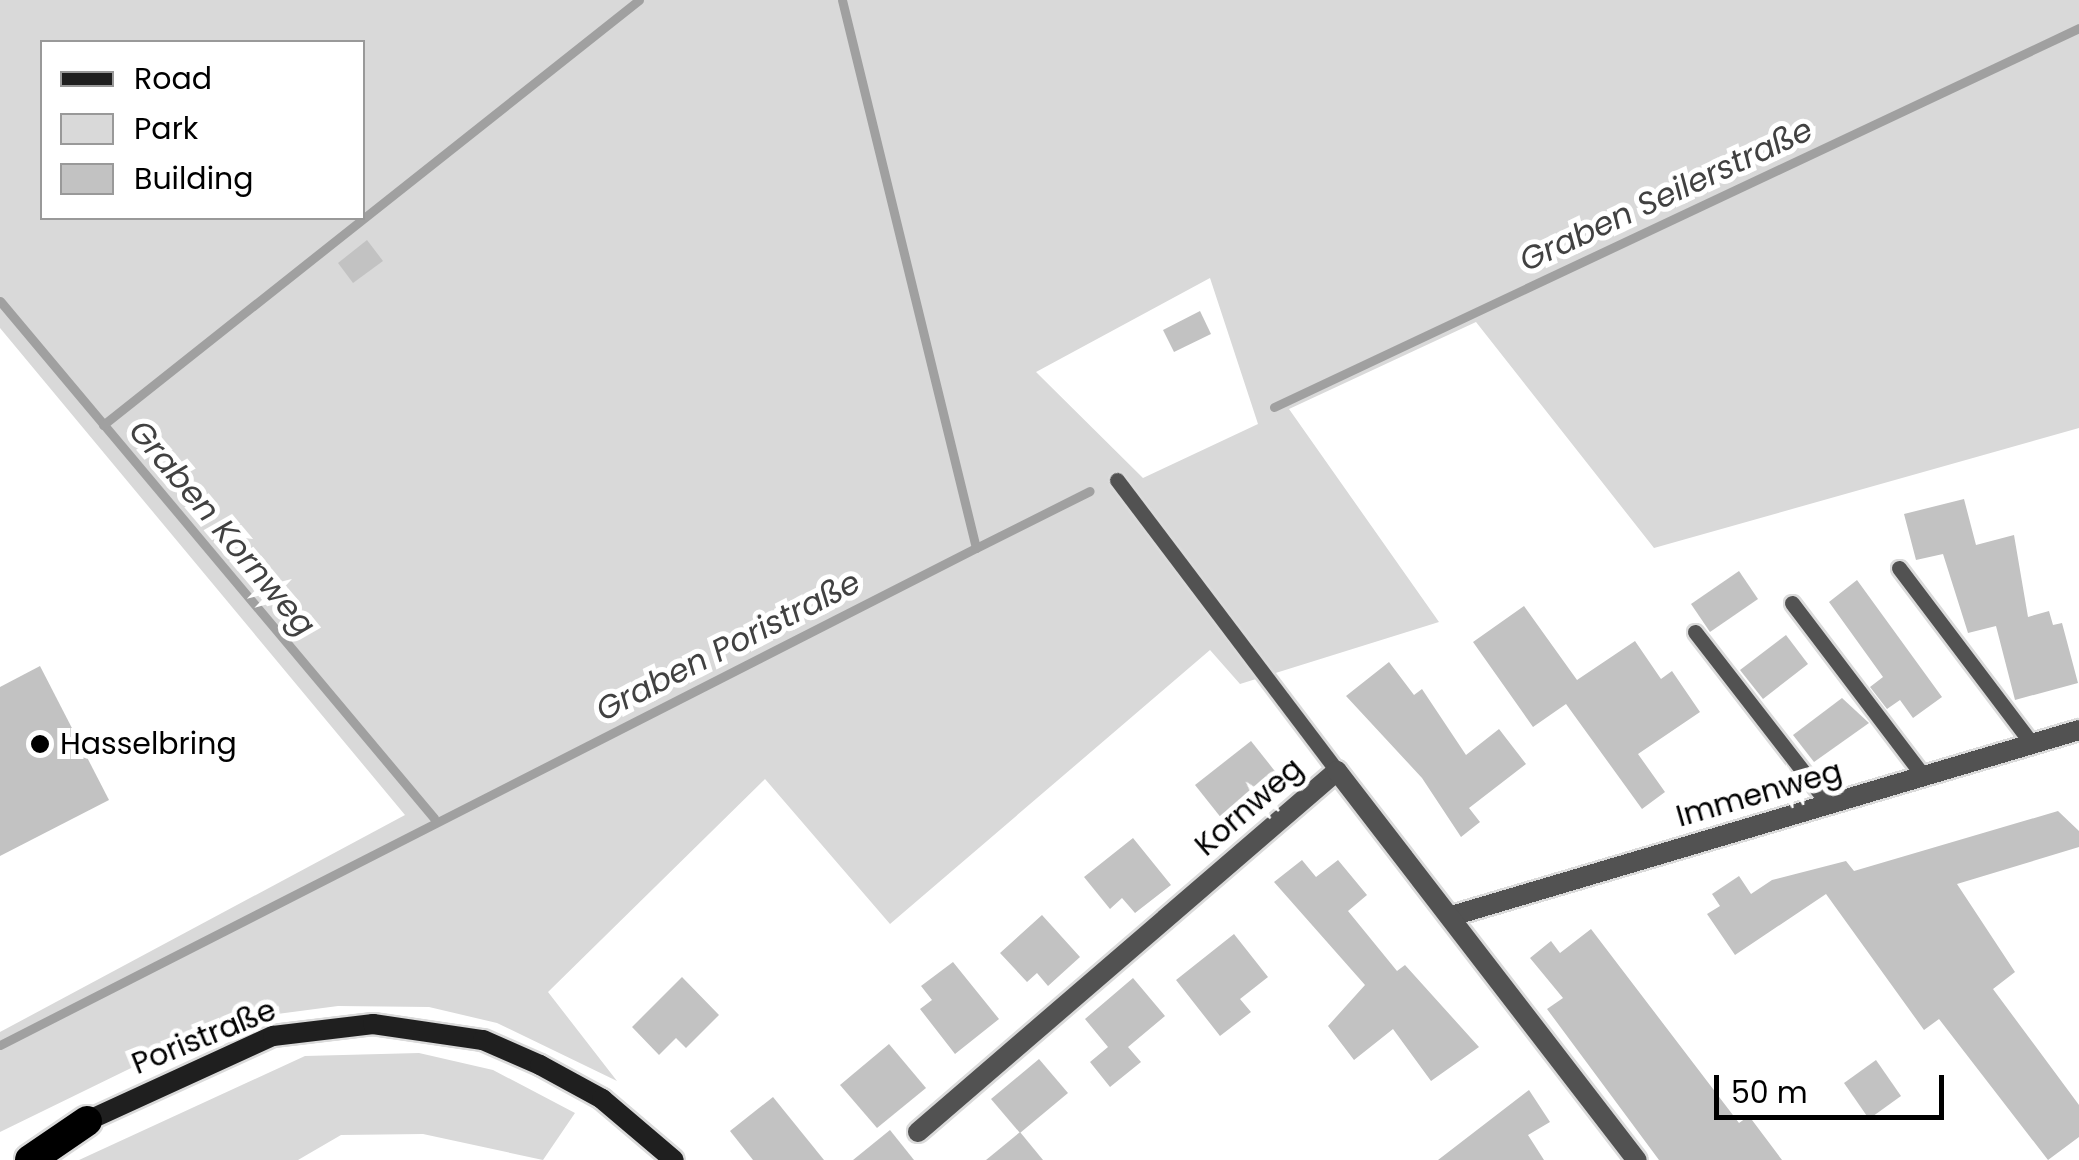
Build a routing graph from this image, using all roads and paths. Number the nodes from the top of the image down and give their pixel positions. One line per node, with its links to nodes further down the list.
1 (1117, 480): 7 (lane)
2 (1899, 568): 6 (lane)
3 (1792, 603): 8 (lane)
4 (1694, 632): 9 (lane)
5 (2079, 730): 6 (street, Immenweg)
6 (2032, 744): 8 (street, Immenweg)
7 (1337, 771): 10 (street, Kornweg); 12 (street, Kornweg)
8 (1924, 777): 9 (street, Immenweg)
9 (1829, 805): 10 (street, Immenweg)
10 (1455, 916): 16 (street, Kornweg)
11 (87, 1120): 13 (main road, Poristraße); 14 (highway); 15 (main road, Poristraße)
12 (918, 1132)
13 (7, 1160)
14 (30, 1160)
15 (674, 1160)
16 (1637, 1160)

